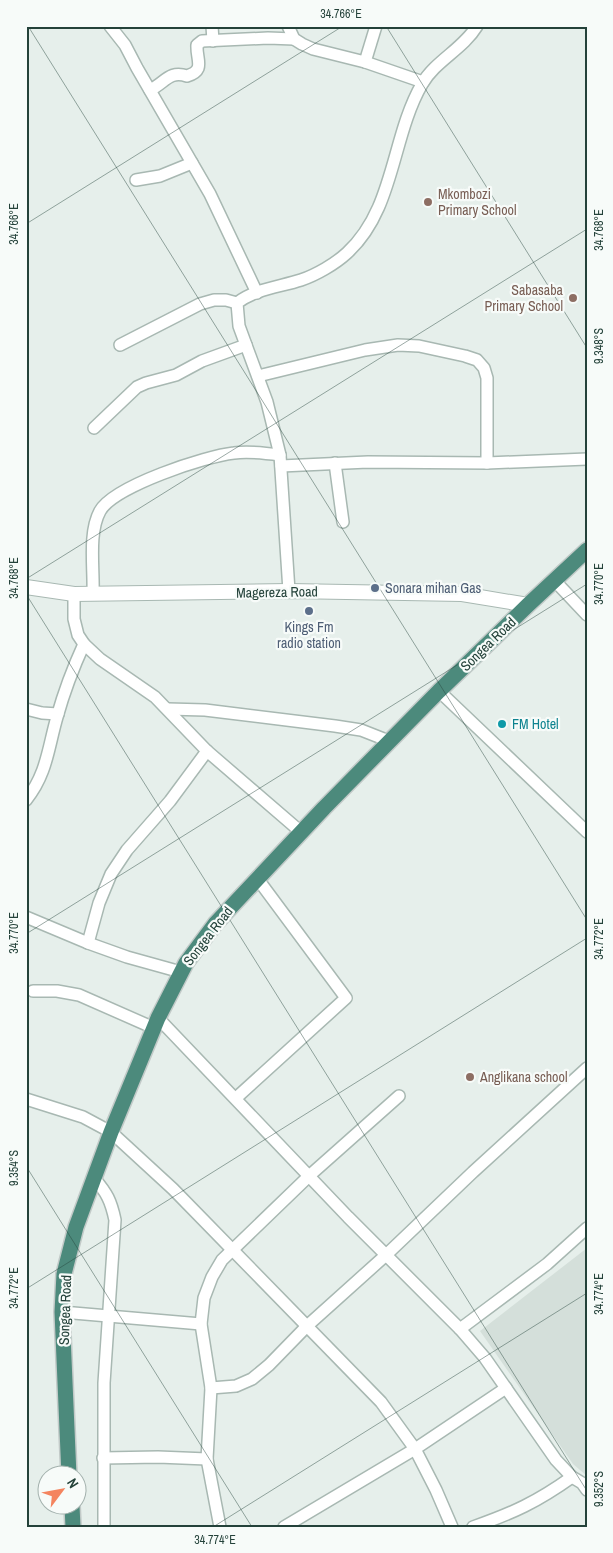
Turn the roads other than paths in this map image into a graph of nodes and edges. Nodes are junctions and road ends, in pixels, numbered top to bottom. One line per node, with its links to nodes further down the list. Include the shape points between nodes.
1 (110, 26): 10 (street, via 125,44)
2 (212, 26): 7 (street)
3 (288, 26): 6 (street)
4 (376, 26): 8 (street)
5 (477, 26): 9 (street)
6 (294, 38): 7 (street); 8 (street, via 313,48)
7 (212, 41): 10 (street, via 202,41 197,45 199,68 195,72 186,76 172,75)
8 (365, 62): 9 (street)
9 (423, 82): 13 (street, via 403,128 387,187 368,228 332,264 303,280)
10 (150, 90): 11 (street)
11 (192, 163): 12 (street, via 160,176); 13 (street)
12 (136, 180)
13 (257, 293): 14 (street)
14 (237, 304): 15 (street, via 226,300 200,304); 16 (street, via 238,326)
15 (120, 345)
16 (246, 346): 17 (street); 18 (street, via 137,387)
17 (258, 376): 20 (street); 22 (street, via 398,345 419,346 477,360 487,378)
18 (94, 428)
19 (587, 459): 22 (street)
20 (280, 461): 21 (street); 27 (street); 29 (street, via 236,452 214,456 116,496 101,509 94,526)
21 (335, 463): 22 (street); 23 (street)
22 (487, 463)
23 (343, 522)
24 (587, 550): 25 (highway, Songea Road)
25 (554, 580): 30 (highway, Songea Road); 31 (street)
26 (26, 587): 28 (street, Magereza Road)
27 (289, 591): 29 (street, Magereza Road); 30 (street, Magereza Road, via 462,594)
28 (74, 594): 29 (street, Magereza Road); 32 (street, via 74,619)
29 (93, 594)
30 (528, 605): 33 (highway, Songea Road)
31 (587, 615)
32 (84, 644): 35 (street); 36 (street)
33 (439, 691): 37 (highway, Songea Road); 41 (street)
34 (26, 709): 36 (street)
35 (168, 709): 37 (street, via 205,710 335,726 361,730); 38 (street)
36 (58, 714): 39 (street, via 45,767)
37 (390, 742): 40 (highway, Songea Road)
38 (207, 751): 40 (street); 44 (street, via 111,874)
39 (26, 800)
40 (301, 832): 42 (highway, Songea Road)
41 (587, 832)
42 (257, 878): 45 (highway, Songea Road, via 205,936); 50 (street, via 346,998)
43 (26, 916): 44 (street)
44 (88, 943): 45 (street)
45 (181, 972): 47 (highway, Songea Road)
46 (33, 991): 47 (street, via 79,995)
47 (156, 1023): 50 (street); 52 (highway, Songea Road)
48 (587, 1068): 57 (street)
49 (399, 1096): 53 (street)
50 (236, 1098): 53 (street)
51 (26, 1099): 52 (street, via 83,1117)
52 (111, 1132): 54 (highway, Songea Road); 56 (street, via 167,1183)
53 (309, 1176): 56 (street); 57 (street)
54 (94, 1178): 58 (highway, Songea Road, via 76,1227 64,1274); 59 (street, via 107,1194 115,1220)
55 (587, 1228): 62 (street, via 547,1264)
56 (232, 1250): 60 (street, via 212,1277 204,1298); 61 (street)
57 (386, 1255): 61 (street); 62 (street)
58 (62, 1312): 59 (street); 68 (highway, Songea Road)
59 (108, 1317): 60 (street); 66 (street)
60 (202, 1324): 63 (street)
61 (307, 1326): 63 (street, via 252,1379 236,1386); 65 (street, via 381,1402)
62 (460, 1329): 64 (street)
63 (211, 1388): 67 (street)
64 (506, 1388): 65 (street); 69 (street, via 556,1460)
65 (415, 1449): 73 (street); 74 (street)
66 (103, 1458): 67 (street); 71 (street)
67 (207, 1459): 72 (street)
68 (70, 1466)
69 (572, 1477): 70 (street); 75 (street, via 537,1501)
70 (587, 1490)
71 (104, 1527)
72 (220, 1527)
73 (284, 1527)
74 (452, 1527)
75 (473, 1527)

